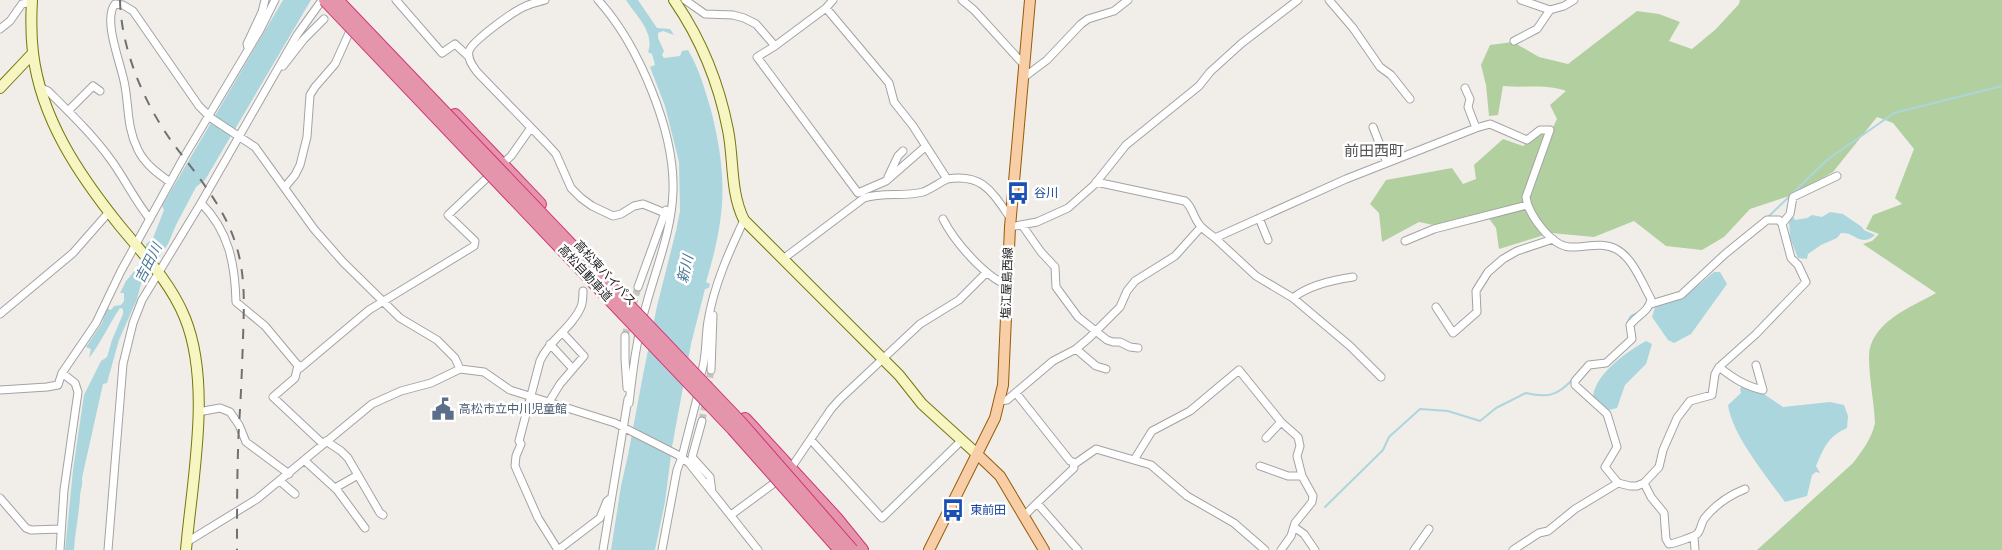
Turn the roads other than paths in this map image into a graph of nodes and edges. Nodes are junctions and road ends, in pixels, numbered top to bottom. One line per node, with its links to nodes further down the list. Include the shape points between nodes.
1 (265, 0): 27 (street, via 247,44)
2 (275, 0): 27 (street)
3 (337, 0): 156 (highway, 高松自動車道, bridge, via 740,422)
4 (344, 0): 46 (highway, 高松東バイパス)
5 (396, 0): 29 (street, via 442,53 455,44)
6 (545, 0): 29 (street, via 514,12 472,46)
7 (598, 0): 55 (street, via 630,43 657,105 671,164)
8 (674, 0): 64 (street, via 700,42 712,73 728,129 736,199)
9 (685, 0): 26 (street, via 705,14 733,15 756,24)
10 (833, 0): 20 (street)
11 (962, 0): 30 (street)
12 (1030, 0): 30 (main road, 塩江屋島西線)
13 (1128, 0): 31 (street, via 1114,11 1080,24 1047,60)
14 (1298, 0): 53 (street, via 1242,43 1199,86 1126,145)
15 (1329, 0): 37 (street, via 1380,67 1391,75)
16 (1520, 0): 21 (street)
17 (1574, 0): 21 (street)
18 (32, 1): 23 (street, via 22,4); 28 (street)
19 (321, 1): 24 (highway, 高松東バイパス); 32 (street); 155 (highway, 高松自動車道, bridge, via 733,430)
20 (826, 8): 26 (street); 44 (street, via 889,83 894,102)
21 (1550, 10): 25 (street, via 1537,29)
22 (324, 19): 32 (street)
23 (0, 29)
24 (349, 33): 49 (highway, 高松東バイパス); 54 (street, via 335,64 310,95 307,137 300,165)
25 (1514, 41)
26 (775, 46): 51 (street, via 757,57 858,193)
27 (248, 50): 39 (street)
28 (33, 53): 33 (street); 34 (street)
29 (469, 57): 42 (street, via 477,72)
30 (1024, 66): 31 (main road, 塩江屋島西線)
31 (1023, 78): 65 (main road, 塩江屋島西線)
32 (267, 86): 43 (street)
33 (0, 88)
34 (41, 88): 38 (street); 59 (street, via 60,139 91,190)
35 (1465, 88): 41 (street)
36 (100, 91): 38 (street, via 93,86)
37 (1410, 99)
38 (68, 111): 62 (street, via 110,158)
39 (210, 117): 43 (street); 52 (street); 52 (street, via 133,11 115,4 110,17 125,86 130,130 148,165)
40 (1373, 127): 47 (street)
41 (1476, 128): 47 (street); 58 (street, via 1490,124 1527,140 1540,130 1550,130 1526,197)
42 (530, 129): 46 (street); 60 (street, via 556,154 571,188 592,206 613,216 643,204)
43 (237, 134): 54 (street, via 255,146); 57 (street)
44 (925, 147): 50 (street); 51 (street)
45 (903, 151): 51 (street)
46 (502, 163): 49 (street); 86 (highway, 高松東バイパス)
47 (1387, 163): 61 (street)
48 (1837, 176): 66 (street, via 1793,197 1790,214)
49 (487, 178): 81 (street, via 448,215 475,241 474,246); 89 (highway, 高松東バイパス)
50 (947, 179): 56 (street, via 923,192); 65 (street, via 969,177 982,184 992,192)
51 (886, 181): 56 (street)
52 (170, 182): 62 (street)
53 (1096, 182): 65 (street, via 1068,208 1049,217); 67 (street, via 1185,200)
54 (285, 188): 81 (street, via 331,249)
55 (673, 191): 60 (street); 86 (street)
56 (864, 198): 73 (street)
57 (201, 203): 74 (street); 95 (street, via 228,244 235,271 236,302 269,331)
58 (1527, 204): 69 (street, via 1539,225); 71 (street, via 1434,229)
59 (109, 212): 72 (street); 85 (street, via 73,253)
60 (664, 213): 78 (street)
61 (1259, 218): 68 (street); 70 (street)
62 (150, 219): 72 (street)
63 (943, 219): 75 (street, via 949,231)
64 (744, 220): 73 (street); 82 (street)
65 (1014, 224): 77 (main road, 塩江屋島西線); 87 (street, via 1055,267 1056,287 1078,318)
66 (1782, 224): 84 (street, via 1778,220 1767,220 1681,295); 96 (street, via 1791,258 1798,264 1806,282)
67 (1201, 227): 68 (street); 87 (street, via 1174,256 1135,281 1120,307)
68 (1215, 238): 80 (street, via 1256,276)
69 (1553, 239): 83 (street, via 1517,251 1488,272 1476,290 1477,312 1453,333); 84 (street, via 1568,247 1606,245 1616,249 1631,264 1652,300)
70 (1268, 240)
71 (1405, 241)
72 (137, 246): 74 (street); 101 (street, via 111,288 93,328)
73 (787, 262): 93 (street)
74 (158, 272): 110 (street, via 185,318 198,381); 149 (street, via 133,323 123,364)
75 (986, 273): 77 (street); 93 (street, via 959,300 920,324)
76 (1353, 277): 80 (street, via 1302,290)
77 (1007, 286): 107 (main road, 塩江屋島西線)
78 (638, 287)
79 (584, 291): 88 (street, via 581,306)
80 (1293, 298): 102 (street)
81 (383, 301): 95 (street, via 300,368); 97 (street, via 400,318 437,340)
82 (713, 301): 100 (street); 100 (street, via 708,320)
83 (1436, 307)
84 (1648, 308): 130 (street, via 1630,325 1632,339 1628,344 1606,363 1589,365 1574,381 1607,414 1618,446 1605,467)
85 (0, 314)
86 (647, 317): 89 (street); 100 (highway, 高松東バイパス)
87 (1096, 330): 91 (street, via 1107,340); 92 (street)
88 (562, 332): 90 (street); 98 (street, via 584,356)
89 (636, 339): 105 (highway, 高松東バイパス); 109 (street); 109 (street, via 625,359)
90 (550, 344): 98 (street); 106 (street, via 540,361)
91 (1138, 348)
92 (1076, 349): 99 (street, via 1096,366); 104 (street, via 1056,359)
93 (883, 359): 115 (street, via 835,404); 116 (street, via 922,404)
94 (1756, 364): 96 (street, via 1763,390 1732,378)
95 (298, 365): 117 (street, via 295,378 273,397)
96 (1720, 367): 131 (street, via 1715,374 1712,395 1690,401 1677,418 1659,467)
97 (460, 369): 106 (street, via 484,372 510,390); 117 (street, via 372,404)
98 (573, 369): 108 (street)
99 (1106, 369)
100 (704, 371): 124 (highway, 高松東バイパス)
101 (62, 374): 103 (street, via 58,385); 144 (street, via 75,383 78,392)
102 (1381, 377)
103 (0, 390)
104 (1016, 393): 107 (street); 122 (street)
105 (694, 395): 119 (street); 129 (highway, 高松東バイパス)
106 (531, 398): 108 (street); 150 (street, via 515,466 538,518)
107 (1000, 401): 118 (main road, 塩江屋島西線)
108 (549, 402): 113 (street)
109 (629, 403): 113 (street)
110 (198, 412): 125 (street, via 220,408 230,412 246,442); 147 (street)
111 (702, 420): 134 (street, via 692,457 710,477)
112 (1281, 422): 114 (street); 120 (street, via 1239,370 1190,411 1152,432); 127 (street, via 1298,437 1297,456)
113 (625, 428): 119 (street); 137 (street)
114 (1266, 438)
115 (811, 440): 116 (street, via 882,518); 124 (street)
116 (962, 440): 118 (street)
117 (325, 443): 121 (street); 126 (street, via 341,451)
118 (977, 454): 141 (main road, via 1000,476); 158 (main road, 塩江屋島西線)
119 (680, 456): 134 (street); 152 (street)
120 (1136, 457): 122 (street, via 1096,449); 161 (street, via 1151,465 1188,496 1234,523)
121 (304, 460): 125 (street); 132 (street)
122 (1073, 463): 138 (street, via 1074,468 1044,499)
123 (1260, 466): 127 (street, via 1288,476)
124 (791, 469): 129 (street); 157 (highway, 高松東バイパス)
125 (289, 474): 128 (street)
126 (358, 475): 132 (street); 139 (street)
127 (1302, 476): 142 (street, via 1312,499)
128 (280, 481): 135 (street); 147 (street)
129 (776, 483): 140 (street); 154 (highway, 高松東バイパス)
130 (1618, 483): 131 (street, via 1637,486); 165 (street, via 1575,509 1548,531 1539,533)
131 (1644, 483): 146 (street, via 1664,513 1669,544)
132 (335, 488): 143 (street)
133 (1745, 489): 146 (street, via 1713,510)
134 (712, 492): 140 (street)
135 (295, 494)
136 (0, 498): 144 (street, via 26,528)
137 (612, 498): 150 (street, via 600,518); 151 (street)
138 (1037, 502): 141 (street); 160 (street)
139 (383, 515)
140 (730, 515): 153 (street)
141 (1024, 516): 159 (main road)
142 (1294, 527): 162 (street); 163 (street, via 1304,534)
143 (365, 528)
144 (61, 529): 148 (street)
145 (1429, 529): 164 (street)
146 (1694, 537): 166 (street)
147 (187, 546)
148 (60, 550)
149 (108, 550)
150 (558, 550)
151 (603, 550)
152 (662, 550)
153 (758, 550)
154 (833, 550)
155 (840, 550)
156 (852, 550)
157 (862, 550)
158 (928, 550)
159 (1044, 550)
160 (1078, 550)
161 (1265, 550)
162 (1281, 550)
163 (1315, 550)
164 (1414, 550)
165 (1513, 550)
166 (1695, 550)

